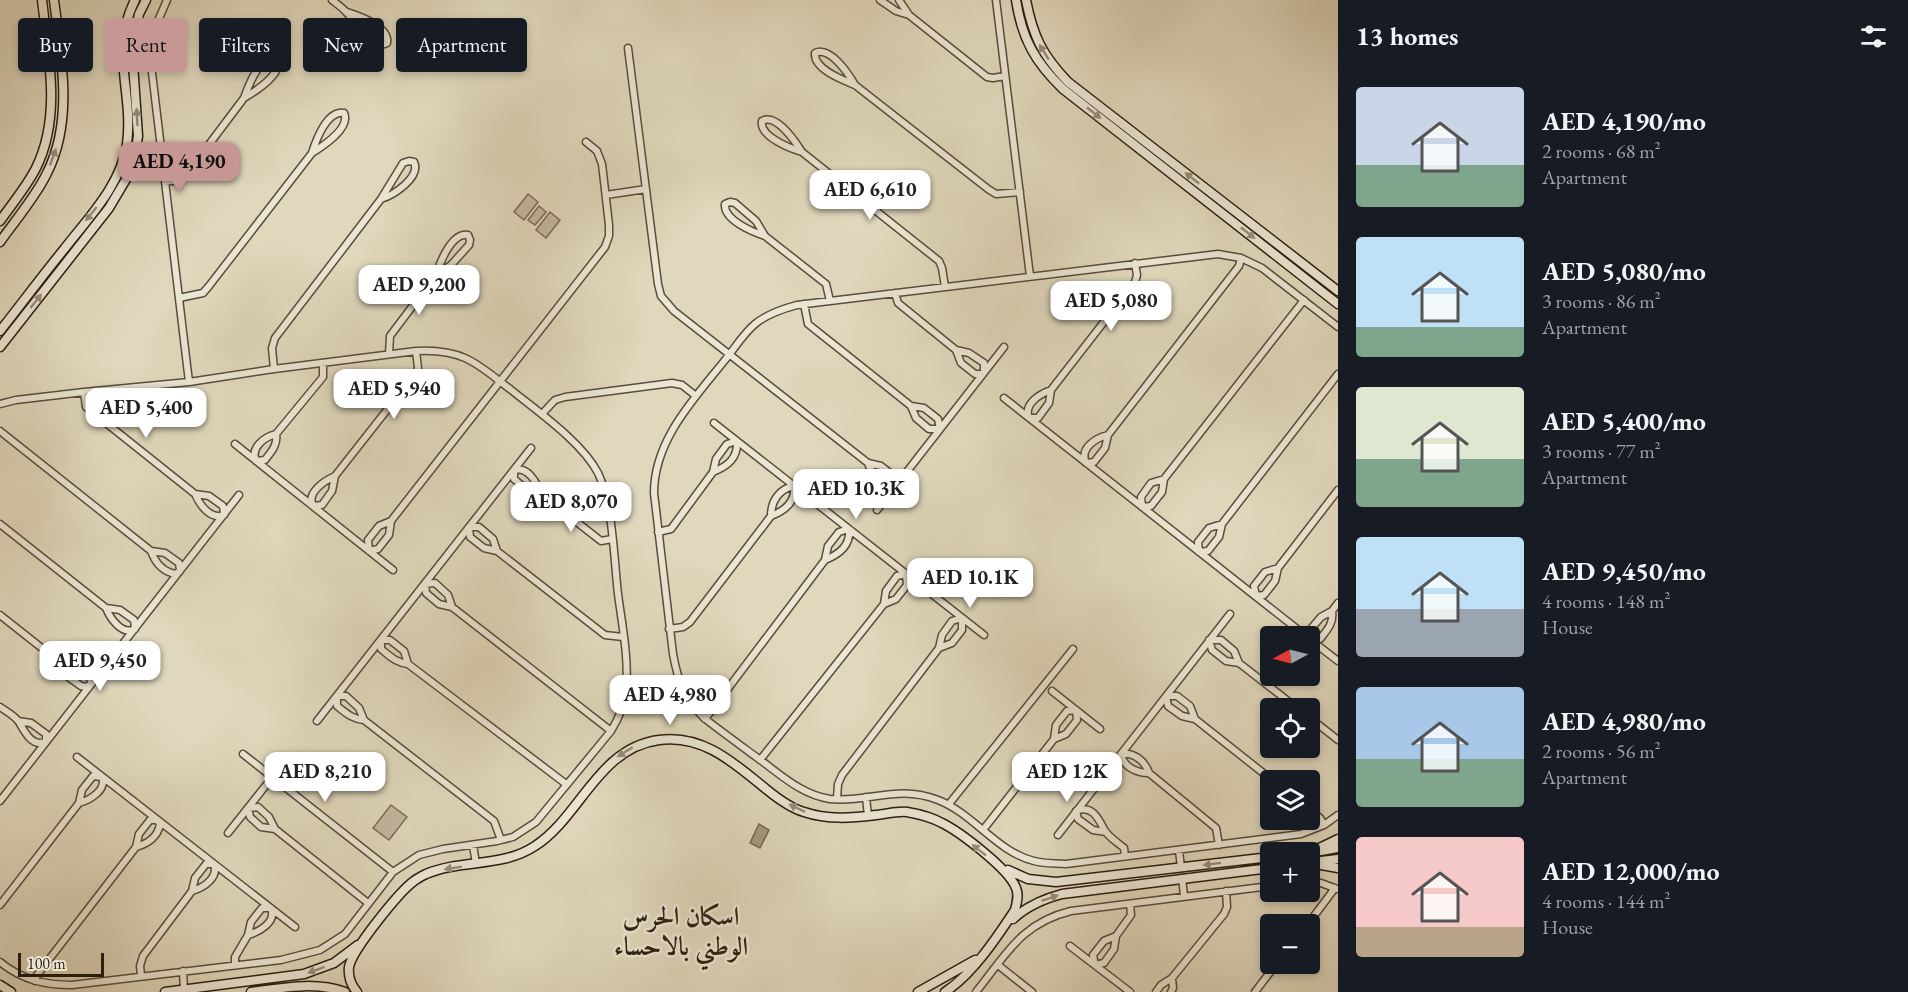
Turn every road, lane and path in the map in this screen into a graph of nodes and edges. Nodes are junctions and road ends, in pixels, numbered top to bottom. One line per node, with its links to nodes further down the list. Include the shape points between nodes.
1 (42, 0): 26 (main road, via 51,89 49,131 36,168)
2 (54, 0): 28 (main road, one-way to 2, via 47,174 61,134 63,88)
3 (135, 0): 42 (main road, one-way to 42, via 124,30 128,134 117,176)
4 (146, 0): 43 (main road, one-way to 4, via 109,208 128,176 138,136 132,49)
5 (167, 0): 21 (street, via 154,30 150,56)
6 (332, 0): 12 (street)
7 (880, 0): 13 (street)
8 (899, 0): 13 (street)
9 (996, 0): 15 (street)
10 (1016, 0): 40 (main road, one-way to 40, via 1028,45 1063,89)
11 (1026, 0): 34 (main road, one-way to 11, via 1068,82 1044,54)
12 (347, 12): 12 (street, via 356,27 378,45 387,43 386,33)
13 (909, 15): 15 (street, via 987,77)
14 (628, 48): 22 (street)
15 (1005, 76): 23 (street)
16 (855, 85): 16 (street, via 846,69 825,51 815,53 817,63); 23 (street, via 988,189 996,194)
17 (244, 98): 17 (street, via 260,88 278,67 277,58 266,59); 21 (street, via 186,175)
18 (586, 142): 24 (street, via 601,158)
19 (802, 152): 19 (street, via 771,119 762,121 764,131 778,142); 33 (street, via 939,261)
20 (312, 153): 20 (street, via 346,123 344,113 334,114); 36 (street, via 203,293)
21 (165, 182): 36 (street)
22 (646, 189): 24 (street); 48 (street, via 661,296)
23 (1020, 192): 32 (street)
24 (606, 195): 54 (street, via 609,236 605,247)
25 (381, 199): 25 (street, via 404,186 415,172 414,162 403,163); 50 (street, via 275,338)
26 (0, 221)
27 (765, 236): 27 (street, via 756,221 735,203 725,204 727,215); 38 (street, via 826,284)
28 (0, 242)
29 (1241, 258): 30 (street, via 1208,255); 37 (street, via 1262,268); 67 (street, via 1239,266)
30 (1135, 263): 32 (street); 55 (street, via 1135,282)
31 (436, 275): 31 (street, via 469,244 468,235 457,236); 47 (street, via 390,336)
32 (1030, 276): 33 (street)
33 (945, 287): 35 (street)
34 (1338, 291)
35 (895, 293): 38 (street); 45 (street, via 898,303)
36 (179, 298): 53 (street)
37 (1304, 300): 41 (street); 77 (street)
38 (830, 301): 39 (street)
39 (804, 304): 48 (street, via 771,314 755,324); 60 (street, via 808,324)
40 (1338, 304)
41 (1338, 327)
42 (0, 331)
43 (0, 347)
44 (1004, 347): 51 (street)
45 (956, 350): 51 (street, via 984,363); 51 (street, via 961,363 975,374)
46 (416, 351): 47 (street); 54 (street, via 465,358); 76 (street, via 416,373)
47 (389, 354): 49 (street)
48 (729, 355): 57 (street); 72 (street)
49 (323, 363): 50 (street); 66 (street, via 323,377)
50 (274, 369): 53 (street)
51 (984, 372): 64 (street)
52 (1338, 374): 91 (street)
53 (189, 382): 56 (street)
54 (500, 382): 61 (street); 89 (street)
55 (1051, 390): 62 (street, via 1038,418); 62 (street, via 1038,395 1028,409)
56 (84, 392): 59 (street); 81 (street, via 86,407)
57 (696, 396): 61 (street, via 682,385 672,383 566,397 555,400); 94 (street, via 670,434 658,462 654,493)
58 (1004, 398): 62 (street)
59 (0, 404)
60 (911, 406): 64 (street, via 916,418 929,429); 64 (street, via 924,408 938,419)
61 (542, 414): 95 (street, via 583,452 598,473)
62 (1029, 418): 73 (street)
63 (714, 423): 68 (street)
64 (940, 429): 78 (street)
65 (0, 431): 96 (street)
66 (276, 434): 71 (street, via 275,446 265,460); 71 (street, via 265,438 254,452)
67 (1108, 435): 73 (street, via 1095,462); 73 (street, via 1095,439 1084,453)
68 (737, 441): 75 (street, via 727,444 716,459); 75 (street, via 737,453 726,467); 79 (street)
69 (235, 444): 71 (street)
70 (531, 448): 74 (street)
71 (256, 461): 84 (street)
72 (868, 463): 78 (street, via 881,466 895,477); 78 (street, via 873,476 886,487)
73 (1086, 463): 85 (street)
74 (514, 470): 82 (street, via 523,470 537,482); 82 (street, via 514,480 528,491); 92 (street)
75 (713, 472): 94 (street, via 671,530)
76 (335, 476): 84 (street, via 332,491 322,505); 84 (street, via 322,483 311,497)
77 (1164, 479): 85 (street, via 1151,506); 85 (street, via 1151,483 1141,497)
78 (896, 485): 86 (street)
79 (794, 486): 88 (street, via 794,497 783,511); 88 (street, via 784,488 773,502); 93 (street)
80 (1338, 490): 101 (street)
81 (195, 494): 87 (street, via 209,496 223,506); 87 (street, via 201,506 215,516)
82 (541, 494): 95 (street, via 601,541)
83 (239, 495): 87 (street)
84 (313, 506): 97 (street)
85 (1142, 507): 99 (street)
86 (877, 510)
87 (224, 514): 103 (street)
88 (771, 516): 118 (street, via 690,622)
89 (391, 521): 97 (street, via 388,535 378,549); 97 (street, via 379,526 368,540)
90 (0, 524): 110 (street)
91 (1222, 524): 99 (street, via 1219,537 1208,551); 99 (street, via 1209,528 1198,542)
92 (469, 527): 98 (street, via 479,527 492,539); 98 (street, via 470,537 484,548); 105 (street)
93 (849, 529): 100 (street, via 839,532 828,546); 100 (street, via 849,541 838,555); 104 (street)
94 (658, 532): 118 (street)
95 (612, 539): 120 (street)
96 (151, 551): 103 (street, via 172,558 179,563); 103 (street, via 156,563 170,573)
97 (369, 551): 102 (street)
98 (497, 551): 120 (street, via 605,635)
99 (1200, 552): 106 (street)
100 (825, 560): 138 (street)
101 (1278, 568): 106 (street, via 1275,581 1264,595); 106 (street, via 1265,572 1254,586)
102 (393, 570)
103 (180, 571): 117 (street)
104 (906, 574): 108 (street, via 897,576 886,591); 108 (street, via 907,585 896,599); 114 (street)
105 (425, 584): 109 (street, via 426,593 439,604); 109 (street, via 435,583 448,595); 122 (street)
106 (1256, 596): 115 (street)
107 (1338, 603): 111 (street)
108 (884, 604): 152 (street)
109 (452, 607): 145 (street)
110 (106, 608): 117 (street, via 120,610 134,620); 117 (street, via 112,620 126,630)
111 (1332, 611): 116 (street); 121 (street, via 1331,625)
112 (1230, 614): 123 (street)
113 (0, 615): 129 (street)
114 (962, 618): 119 (street); 125 (street, via 952,621); 125 (street, via 963,630 952,643)
115 (1294, 626)
116 (1313, 626)
117 (135, 628): 131 (street)
118 (669, 629): 138 (street, via 678,680 690,704)
119 (984, 635)
120 (623, 637): 145 (street, via 626,692 620,716)
121 (1320, 639)
122 (381, 640): 130 (street, via 390,640 404,651); 130 (street, via 381,649 400,663); 133 (street)
123 (1209, 640): 128 (street, via 1212,650 1226,661); 128 (street, via 1221,640 1234,651); 134 (street)
124 (1320, 647): 127 (street)
125 (939, 648): 161 (street, via 842,775)
126 (1073, 649): 163 (street)
127 (1338, 661)
128 (1239, 663): 135 (street)
129 (62, 664): 131 (street, via 76,666 90,676); 131 (street, via 67,676 81,686)
130 (408, 664): 157 (street)
131 (91, 684): 148 (street)
132 (1052, 691): 137 (street)
133 (337, 696): 140 (street, via 346,696 353,702); 140 (street, via 337,706 351,717); 142 (street)
134 (1166, 696): 139 (street, via 1168,706); 139 (street, via 1177,696 1190,706); 149 (street)
135 (1284, 698)
136 (0, 707): 141 (street)
137 (1076, 710): 144 (street); 146 (street, via 1077,720 1066,734); 146 (street, via 1067,711 1056,725)
138 (705, 719): 152 (street)
139 (1195, 719): 153 (street)
140 (364, 720): 177 (street, via 494,820)
141 (18, 721): 148 (street, via 32,723 46,734); 148 (street, via 24,734 38,744)
142 (317, 721)
143 (1320, 726): 147 (street)
144 (1100, 729)
145 (611, 731): 157 (street)
146 (1054, 739): 172 (street)
147 (1338, 740)
148 (46, 741): 160 (street)
149 (1121, 753): 154 (street, via 1132,754 1146,764); 154 (street, via 1125,763 1138,772); 165 (street)
150 (243, 754): 198 (street)
151 (77, 757): 155 (street)
152 (760, 760): 161 (street, via 805,792)
153 (1260, 770)
154 (1149, 773): 179 (street, via 1216,828)
155 (102, 777): 162 (street, via 103,785 91,799); 162 (street, via 93,776 82,790); 169 (street)
156 (267, 784): 164 (street)
157 (566, 784): 177 (street, via 536,822)
158 (0, 788): 160 (street)
159 (866, 797): 161 (street); 163 (street, via 909,794); 167 (street)
160 (1, 799)
161 (837, 799)
162 (79, 803): 210 (street)
163 (949, 804): 172 (street)
164 (248, 808): 171 (street, via 258,807 270,817); 171 (street, via 249,817 261,827); 174 (street)
165 (1076, 811): 173 (street, via 1078,819 1093,830); 173 (street, via 1087,809 1101,820); 175 (street)
166 (1338, 815): 170 (street)
167 (868, 816): 191 (main road, one-way to 191, via 841,819 804,812 778,799 716,751 695,742 660,740 631,748 614,759 554,831 533,847 506,859); 192 (main road, one-way to 167, via 930,817 905,812)
168 (1320, 818): 170 (street)
169 (158, 820): 180 (street, via 150,820); 180 (street, via 159,829 148,843); 190 (street)
170 (1324, 825): 179 (street, via 1301,834)
171 (275, 829): 208 (street)
172 (983, 830): 185 (street, via 1033,861 1066,864)
173 (1106, 832): 185 (street, via 1124,848)
174 (228, 833)
175 (1058, 835)
176 (1338, 839): 181 (main road)
177 (501, 840): 178 (street)
178 (473, 845): 191 (street); 198 (street, via 419,855)
179 (1219, 845): 183 (street)
180 (135, 847): 228 (street)
181 (1320, 847)
182 (1338, 848): 184 (main road)
183 (1179, 849): 185 (street); 194 (street)
184 (1320, 851)
185 (1125, 856)
186 (1260, 858): 187 (main road)
187 (1251, 859): 194 (main road, one-way to 194); 197 (main road)
188 (1338, 859): 189 (main road)
189 (1320, 862)
190 (214, 864): 205 (street, via 206,864 195,878); 205 (street, via 216,873 204,887); 211 (street)
191 (476, 864): 217 (main road, one-way to 217, via 441,869 415,880)
192 (998, 865): 199 (main road, via 1041,881); 214 (main road, via 1011,878 1018,899)
193 (1320, 865): 195 (main road)
194 (1181, 868): 199 (main road)
195 (1338, 868)
196 (1260, 869): 197 (main road)
197 (1252, 870): 200 (main road)
198 (393, 872): 208 (street)
199 (1110, 877): 202 (main road)
200 (1182, 878): 202 (main road); 207 (street)
201 (1320, 883): 204 (street)
202 (1111, 887): 214 (main road, one-way to 202, via 1023,910 1046,898)
203 (1260, 887): 206 (street)
204 (1337, 889): 212 (street)
205 (192, 891): 226 (street, via 142,956)
206 (1226, 891): 207 (street); 227 (street, via 1224,914)
207 (1184, 896): 209 (street)
208 (368, 903): 221 (street, via 345,934 320,950 281,960)
209 (1130, 904): 216 (street, via 1131,915); 222 (street, via 1053,915 1026,932)
210 (0, 905)
211 (270, 908): 213 (street); 215 (street, via 262,908 251,922); 215 (street, via 272,918 260,931)
212 (1316, 914)
213 (295, 927)
214 (1001, 929): 219 (main road)
215 (248, 935): 221 (street, via 235,957)
216 (1116, 936): 223 (street, via 1114,949 1104,963); 223 (street, via 1104,941 1093,955)
217 (365, 938): 230 (main road, one-way to 230, via 333,963 304,974); 235 (main road, via 349,969)
218 (1070, 945): 223 (street)
219 (981, 956): 236 (main road); 237 (main road)
220 (0, 962): 228 (street)
221 (236, 964): 224 (street)
222 (998, 965): 238 (street); 239 (street)
223 (1095, 965): 240 (street)
224 (183, 971): 226 (street); 230 (street)
225 (1269, 974): 243 (street)
226 (141, 975): 228 (street, via 72,985)
227 (1172, 978): 241 (street); 242 (street)
228 (35, 981)
229 (0, 985): 231 (main road)
230 (184, 990): 232 (main road)
231 (11, 992)
232 (165, 992)
233 (251, 992): 234 (main road, via 307,986)
234 (345, 992)
235 (357, 992)
236 (918, 992)
237 (945, 992)
238 (976, 992)
239 (1032, 992)
240 (1130, 992)
241 (1156, 992)
242 (1171, 992)
243 (1255, 992)

